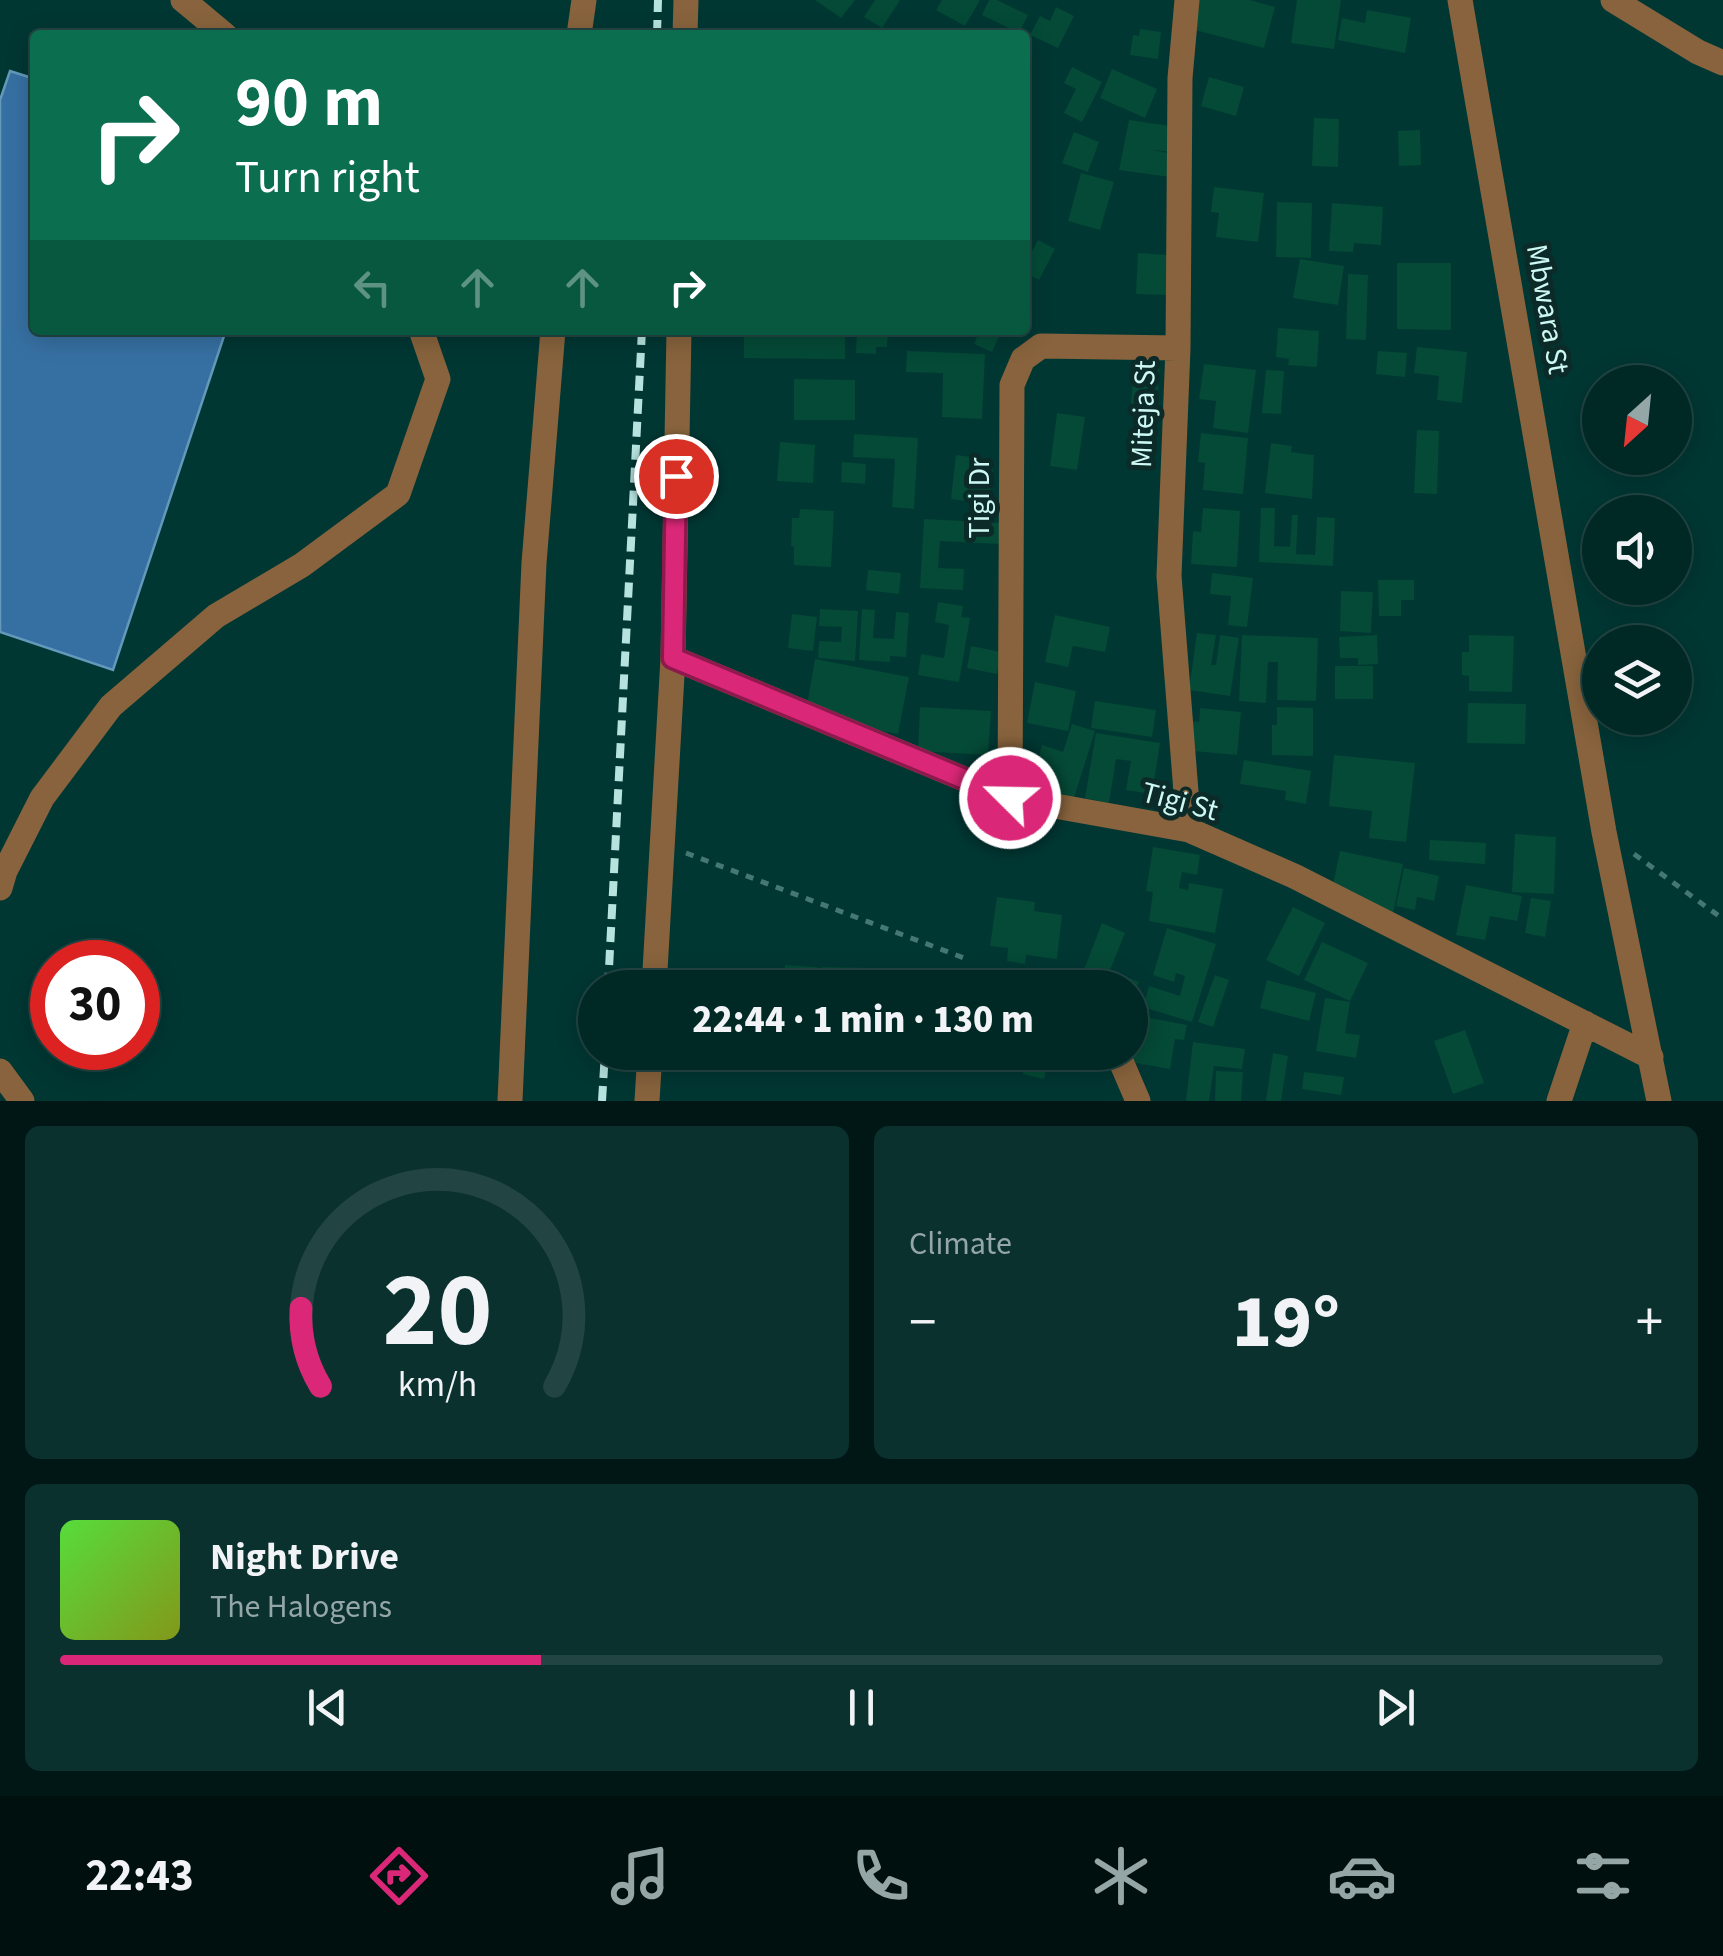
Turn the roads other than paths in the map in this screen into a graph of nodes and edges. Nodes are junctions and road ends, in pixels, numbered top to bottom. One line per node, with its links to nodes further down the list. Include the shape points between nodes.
1 (183, 0): 7 (street)
2 (584, 0): 8 (street)
3 (686, 0): 9 (street)
4 (1187, 0): 14 (street, Miteja St)
5 (1460, 0): 21 (street, Mbwara St, via 1604,832)
6 (1613, 0): 10 (street)
7 (218, 30)
8 (580, 30)
9 (685, 30)
10 (1723, 63)
11 (423, 335): 18 (street, via 438,379 398,494 302,565 216,616 111,706 42,798)
12 (553, 335): 26 (street, via 534,563)
13 (679, 335): 15 (street)
14 (1178, 348): 16 (street, Tigi Dr, via 1041,346 1023,359 1012,385); 17 (street, Miteja St, via 1168,576)
15 (673, 658): 16 (street, Tigi St); 19 (street)
16 (1010, 798): 17 (street, Tigi St)
17 (1189, 830): 20 (street, Tigi St)
18 (0, 888)
19 (655, 970)
20 (1585, 1023): 21 (street, Tigi St); 29 (street)
21 (1651, 1057): 30 (street, Mbwara St)
22 (0, 1070): 25 (street)
23 (649, 1070): 27 (street)
24 (1125, 1070): 28 (street)
25 (22, 1101)
26 (510, 1101)
27 (646, 1101)
28 (1138, 1101)
29 (1559, 1101)
30 (1658, 1101)

